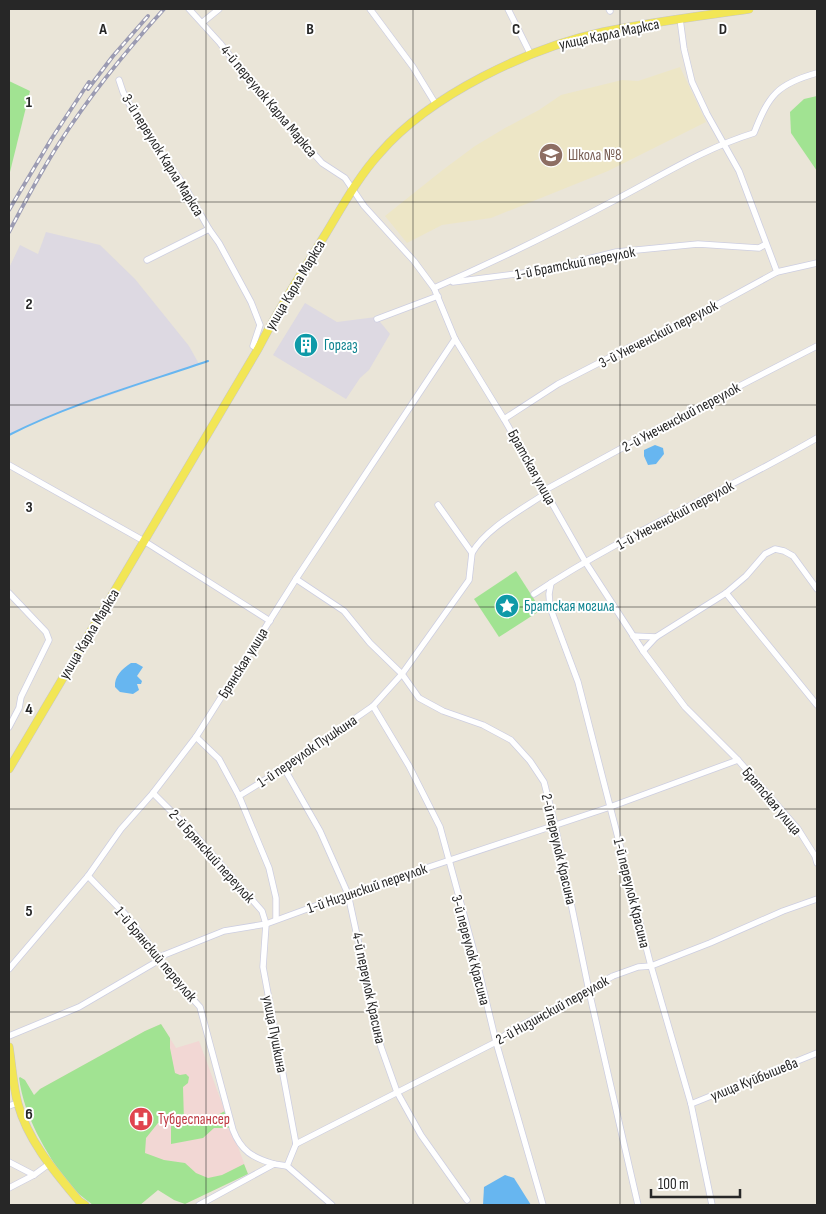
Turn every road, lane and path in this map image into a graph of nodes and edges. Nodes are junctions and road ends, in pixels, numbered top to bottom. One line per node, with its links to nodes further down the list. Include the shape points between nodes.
1 (189, 9): 8 (street, 4-й переулок Карла Маркса)
2 (219, 9): 8 (street)
3 (370, 9): 12 (street)
4 (508, 9): 9 (street)
5 (749, 9): 6 (main road, улица Карла Маркса)
6 (717, 11): 7 (main road, улица Карла Маркса)
7 (680, 20): 9 (main road, улица Карла Маркса, via 603,32 548,47); 13 (street, via 692,82)
8 (203, 22): 14 (street, 4-й переулок Карла Маркса, via 304,143 322,163 345,178)
9 (532, 55): 12 (main road, улица Карла Маркса)
10 (817, 73): 13 (street, 1-й Братский переулок, via 796,79 774,94 764,108 754,133)
11 (119, 80): 15 (street, 3-й переулок Карла Маркса, via 133,112 185,187)
12 (435, 103): 14 (main road, улица Карла Маркса, via 380,152)
13 (722, 143): 16 (street, via 739,172); 20 (street, 1-й Братский переулок, via 590,214)
14 (352, 189): 21 (street, Братская улица); 26 (main road, улица Карла Маркса)
15 (209, 229): 17 (street, 3-й переулок Карла Маркса); 26 (street, 3-й переулок Карла Маркса, via 251,302 260,325 253,346)
16 (766, 244): 19 (street); 20 (street, 1-й Братский переулок, via 759,248 698,244 616,252 539,271)
17 (147, 260)
18 (817, 263): 19 (street, 3-й Унеченский переулок)
19 (777, 272): 27 (street, 3-й Унеченский переулок, via 558,384)
20 (443, 284): 21 (street, 1-й Братский переулок)
21 (434, 288): 22 (street, Братская улица)
22 (438, 296): 23 (street); 24 (street, Братская улица)
23 (377, 320)
24 (455, 339): 27 (street, Братская улица); 35 (street, Брянская улица)
25 (817, 346): 30 (street, 2-й Унеченский переулок)
26 (258, 349): 32 (main road, улица Карла Маркса)
27 (504, 419): 30 (street, Братская улица)
28 (817, 438): 34 (street, 1-й Унеченский переулок)
29 (9, 465): 32 (street)
30 (546, 491): 33 (street, 2-й Унеченский переулок, via 490,532 476,544); 34 (street, Братская улица)
31 (438, 505): 33 (street)
32 (144, 541): 41 (street); 52 (main road, улица Карла Маркса)
33 (472, 553): 45 (street, 1-й переулок Пушкина, via 469,580)
34 (586, 563): 36 (street, 1-й Унеченский переулок); 42 (street, Братская улица)
35 (296, 579): 41 (street, Брянская улица); 45 (street, 2-й переулок Красина, via 344,611 370,643)
36 (551, 583): 40 (street, 1-й Унеченский переулок); 55 (street, 1-й переулок Красина, via 548,594 550,607 578,682)
37 (817, 589): 39 (street, via 793,556 775,550 765,554)
38 (9, 593): 48 (street, via 46,632 49,640)
39 (726, 593): 43 (street); 46 (street)
40 (534, 594)
41 (270, 621): 49 (street, Брянская улица)
42 (633, 636): 43 (street); 44 (street, Братская улица)
43 (656, 637): 44 (street)
44 (643, 652): 50 (street, Братская улица, via 685,707)
45 (402, 674): 47 (street, 1-й переулок Пушкина); 56 (street, 2-й переулок Красина, via 419,698 511,740 530,760 544,782)
46 (817, 705)
47 (374, 706): 51 (street, 1-й переулок Пушкина); 58 (street, 3-й переулок Красина, via 440,827)
48 (9, 727)
49 (196, 737): 53 (street, Брянская улица); 54 (street, via 219,759)
50 (738, 760): 55 (street, 1-й Низинский переулок); 57 (street, Братская улица, via 798,829)
51 (284, 768): 54 (street, 1-й переулок Пушкина); 61 (street, 4-й переулок Красина, via 320,831)
52 (9, 769)
53 (153, 793): 60 (street, Брянская улица, via 121,829); 64 (street, 2-й Брянский переулок, via 234,878 262,911)
54 (239, 796): 63 (street, via 269,868 276,898)
55 (610, 807): 56 (street, 1-й Низинский переулок); 66 (street, 1-й переулок Красина)
56 (556, 825): 58 (street, 1-й Низинский переулок); 68 (street, 2-й переулок Красина)
57 (816, 855): 59 (street, Братская улица)
58 (448, 861): 61 (street, 1-й Низинский переулок); 70 (street, 3-й переулок Красина)
59 (817, 863)
60 (88, 876): 65 (street, 1-й Брянский переулок); 67 (street, Брянская улица)
61 (348, 894): 63 (street, 1-й Низинский переулок); 73 (street, 4-й переулок Красина, via 381,1047)
62 (817, 899): 66 (street, 2-й Низинский переулок, via 783,910)
63 (276, 920): 64 (street, 1-й Низинский переулок)
64 (266, 924): 65 (street, 1-й Низинский переулок, via 224,931); 77 (street, улица Пушкина, via 263,967)
65 (159, 956): 69 (street, 1-й Низинский переулок, via 156,962 79,1006); 80 (street, 1-й Брянский переулок, via 200,1008 238,1144 259,1160)
66 (651, 966): 68 (street, 2-й Низинский переулок, via 613,976); 75 (street, 1-й переулок Красина)
67 (9, 969)
68 (589, 991): 70 (street, 2-й Низинский переулок, via 512,1030); 89 (street, 2-й переулок Красина)
69 (9, 1036)
70 (496, 1042): 73 (street, 2-й Низинский переулок); 88 (street, 3-й переулок Красина)
71 (9, 1047): 74 (main road)
72 (817, 1053): 75 (street, улица Куйбышева)
73 (397, 1092): 77 (street, 2-й Низинский переулок); 84 (street, 4-й переулок Красина, via 421,1135)
74 (17, 1103): 76 (street); 79 (main road, via 26,1127)
75 (691, 1104): 90 (street, 1-й переулок Красина)
76 (9, 1106)
77 (296, 1144): 81 (street)
78 (9, 1162): 82 (street)
79 (49, 1164): 82 (street); 85 (main road)
80 (274, 1164): 81 (street, 1-й Брянский переулок); 86 (street)
81 (286, 1166): 87 (street)
82 (34, 1175): 83 (street)
83 (9, 1188)
84 (466, 1200)
85 (80, 1204)
86 (199, 1205)
87 (332, 1205)
88 (543, 1205)
89 (638, 1205)
90 (712, 1205)

